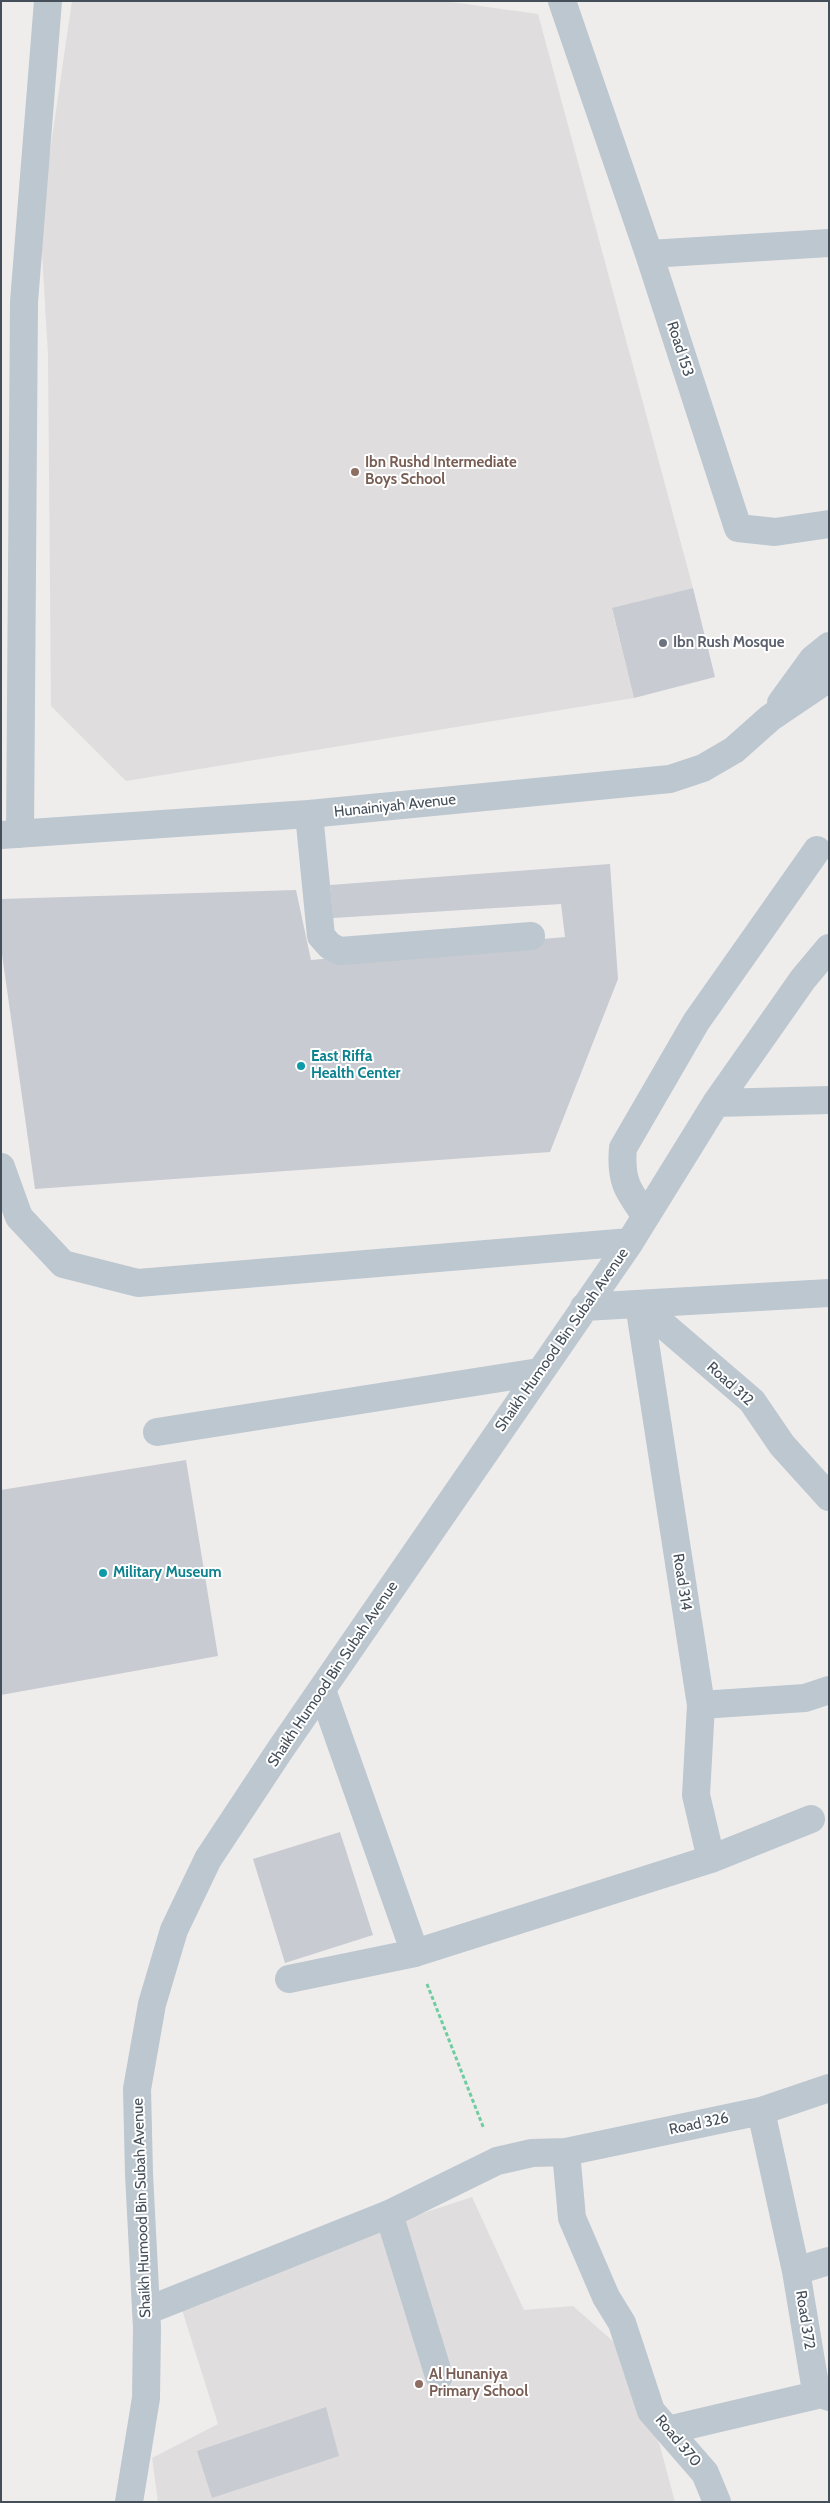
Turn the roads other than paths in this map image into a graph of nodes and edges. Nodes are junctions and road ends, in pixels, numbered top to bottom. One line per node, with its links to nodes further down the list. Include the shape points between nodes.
1 (48, 1): 10 (street, via 24,302)
2 (562, 1): 4 (street)
3 (829, 243): 4 (street)
4 (649, 254): 5 (street, Road 153, via 738,528 775,532)
5 (829, 524)
6 (829, 646): 8 (street, Hunainiyah Avenue, via 813,659)
7 (829, 678): 8 (street, Hunainiyah Avenue)
8 (770, 718): 9 (street, Hunainiyah Avenue, via 734,750 703,768 670,779)
9 (309, 814): 10 (street, Hunainiyah Avenue); 12 (street, via 321,936 330,946 340,950)
10 (11, 834)
11 (817, 850): 17 (street, via 696,1022 623,1148 621,1167 625,1187)
12 (531, 936)
13 (829, 948): 15 (street, Shaikh Humood Bin Subah Avenue, via 803,979)
14 (829, 1100): 15 (street)
15 (716, 1103): 17 (street, Shaikh Humood Bin Subah Avenue)
16 (1, 1167): 18 (street, via 19,1217 63,1264 138,1282)
17 (646, 1216): 18 (street, Shaikh Humood Bin Subah Avenue)
18 (630, 1242): 21 (street, Shaikh Humood Bin Subah Avenue)
19 (829, 1293): 20 (street)
20 (639, 1304): 21 (street); 24 (street, Road 312, via 752,1402 782,1446); 27 (street, Road 314)
21 (584, 1307): 22 (street, Shaikh Humood Bin Subah Avenue)
22 (540, 1372): 23 (street); 25 (street, Shaikh Humood Bin Subah Avenue)
23 (157, 1432)
24 (829, 1498)
25 (322, 1690): 30 (street); 38 (street, Shaikh Humood Bin Subah Avenue, via 208,1859 174,1930 152,2004 137,2089)
26 (829, 1690): 27 (street, via 805,1698)
27 (701, 1705): 29 (street, Road 314, via 696,1795)
28 (810, 1819): 29 (street)
29 (711, 1859): 30 (street)
30 (415, 1953): 31 (street)
31 (288, 1980)
32 (829, 2088): 33 (street, Road 326)
33 (761, 2111): 34 (street, Road 326); 37 (street)
34 (566, 2152): 35 (street, Road 326, via 532,2153 497,2161); 41 (street, Road 370, via 572,2218 606,2297 622,2323 652,2411)
35 (389, 2214): 38 (street, Road 326); 39 (street)
36 (829, 2261): 37 (street, Road 372)
37 (796, 2270): 40 (street, Road 372, via 815,2385)
38 (146, 2311): 42 (street, Shaikh Humood Bin Subah Avenue, via 146,2398)
39 (439, 2376)
40 (825, 2396): 41 (street)
41 (668, 2430): 43 (street, Road 370, via 705,2473)
42 (129, 2502)
43 (717, 2502)

